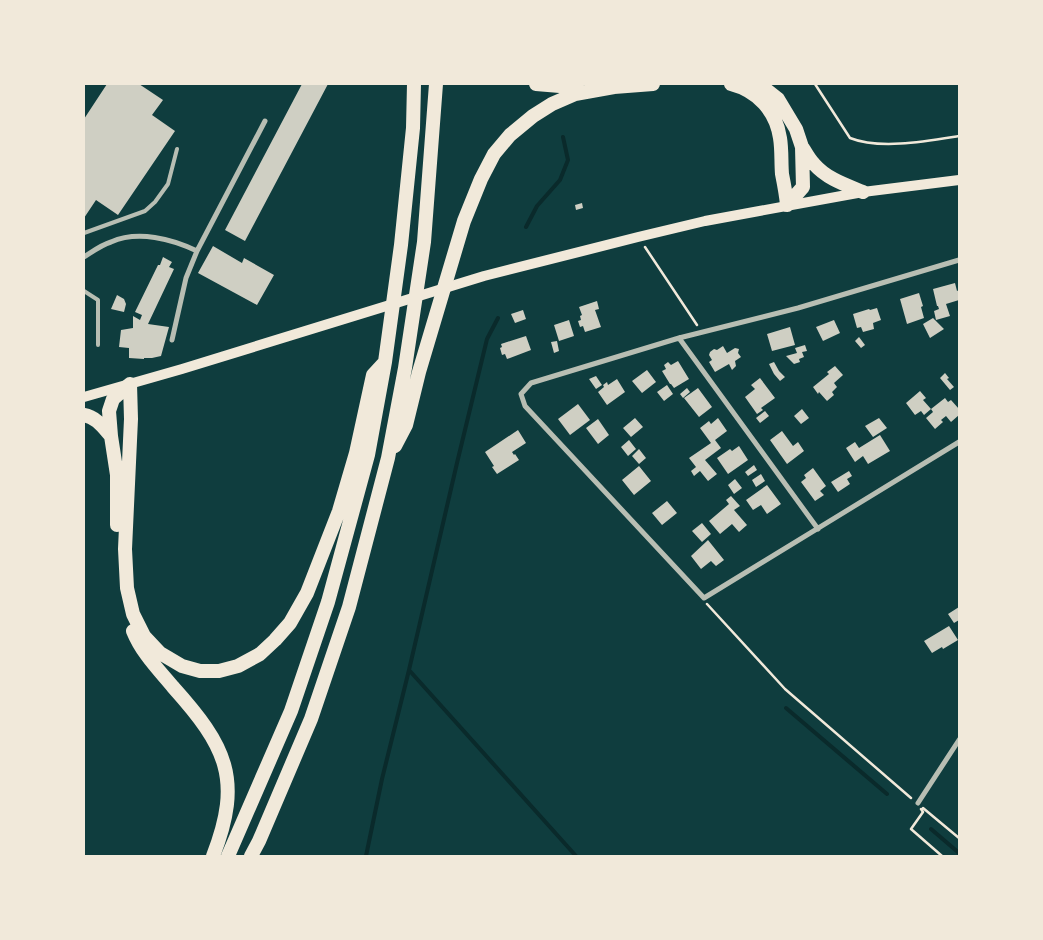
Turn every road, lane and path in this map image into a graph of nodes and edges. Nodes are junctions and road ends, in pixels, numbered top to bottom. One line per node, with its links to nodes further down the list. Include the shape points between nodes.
1 (414, 84): 26 (highway, via 401,245)
2 (436, 84): 32 (highway, via 424,242)
3 (536, 84): 4 (highway)
4 (577, 84)
5 (653, 84): 32 (highway, via 575,94 552,104 510,135 494,154 480,179 464,221 418,372 406,425)
6 (731, 84): 15 (highway, via 741,86 761,99 776,120)
7 (759, 84): 11 (highway, via 778,99 796,129)
8 (815, 84): 10 (path, via 850,138 860,142 921,142)
9 (265, 121): 18 (street)
10 (959, 136)
11 (802, 147): 14 (highway, via 826,174); 15 (highway, via 803,187)
12 (177, 150): 16 (lane, via 168,184 145,211)
13 (959, 180): 14 (main road)
14 (863, 192): 15 (main road)
15 (787, 205): 17 (main road)
16 (84, 232)
17 (638, 237): 22 (path); 27 (main road, via 484,276)
18 (197, 251): 19 (street, via 145,236 111,242); 24 (street, via 186,278)
19 (84, 257)
20 (959, 260): 22 (street)
21 (84, 291): 25 (lane, via 98,300)
22 (702, 333): 23 (street)
23 (679, 338): 33 (street); 34 (street, via 531,384 521,394 525,406)
24 (172, 340)
25 (98, 345)
26 (386, 362): 27 (highway, via 373,375 339,511 307,593 290,622 260,654 238,666 219,671 200,671 182,666 160,653 144,636 133,614 127,588 125,550); 39 (highway, via 368,455 328,602 291,711)
27 (130, 384): 28 (main road); 30 (highway, via 113,399 109,411)
28 (84, 397)
29 (84, 416): 30 (highway, via 101,424)
30 (111, 436): 38 (highway, via 117,475 118,589 124,611 149,660 202,721 215,740 224,763 228,784 226,811)
31 (959, 442): 33 (street)
32 (388, 458): 40 (highway, via 346,616 311,719)
33 (818, 529): 34 (street)
34 (704, 598): 36 (path, via 786,689)
35 (959, 740): 36 (street)
36 (918, 803): 37 (path); 41 (path, via 924,812 911,829)
37 (959, 838)
38 (213, 856)
39 (228, 856)
40 (251, 856)
41 (942, 856)

